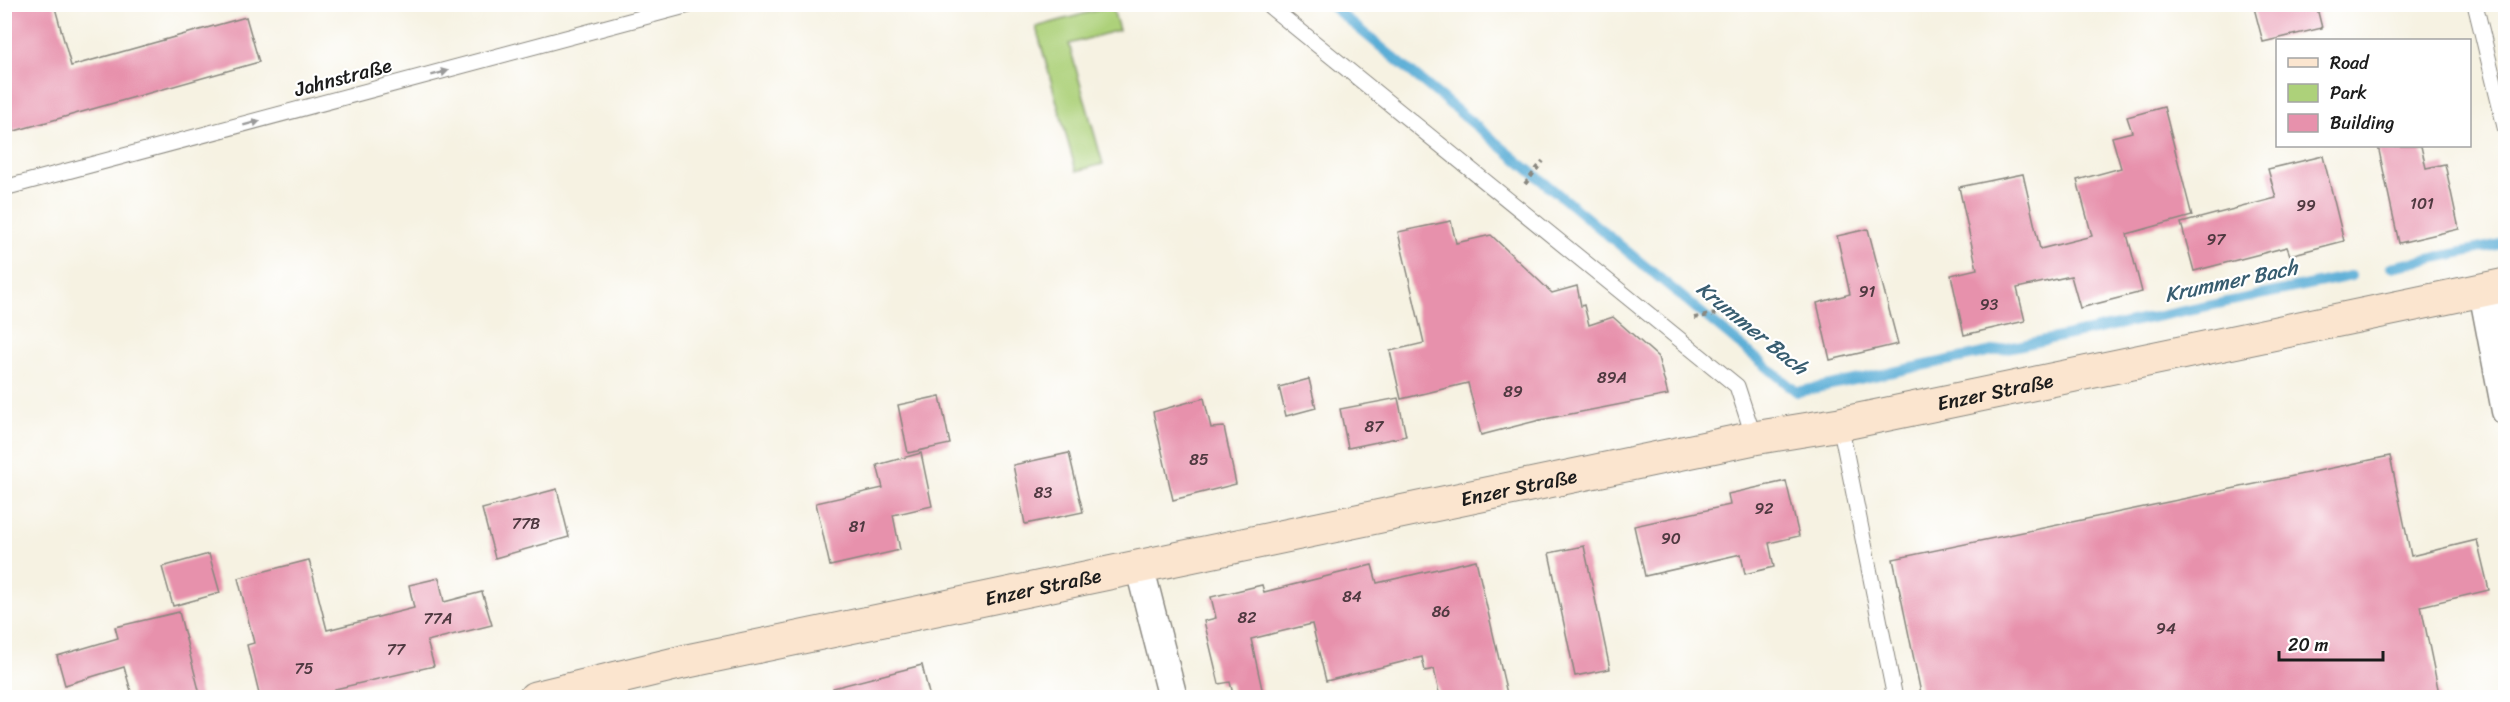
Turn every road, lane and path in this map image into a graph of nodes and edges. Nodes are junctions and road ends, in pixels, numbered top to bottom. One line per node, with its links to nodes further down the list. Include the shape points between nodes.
1 (693, 4): 6 (lane, Jahnstraße, one-way to 1)
2 (1267, 4): 13 (lane, via 1737,386)
3 (2475, 4): 4 (lane)
4 (2505, 131)
5 (1543, 161): 7 (path)
6 (4, 188)
7 (1518, 192)
8 (2494, 288): 11 (street); 12 (main road, Enzer Straße)
9 (1721, 313): 10 (path)
10 (1696, 318)
11 (2504, 394)
12 (1840, 424): 13 (main road, Enzer Straße); 17 (lane)
13 (1754, 438): 14 (main road, Enzer Straße)
14 (1139, 565): 15 (main road, Enzer Straße, via 683,662); 16 (street)
15 (535, 698)
16 (1173, 698)
17 (1895, 698)

